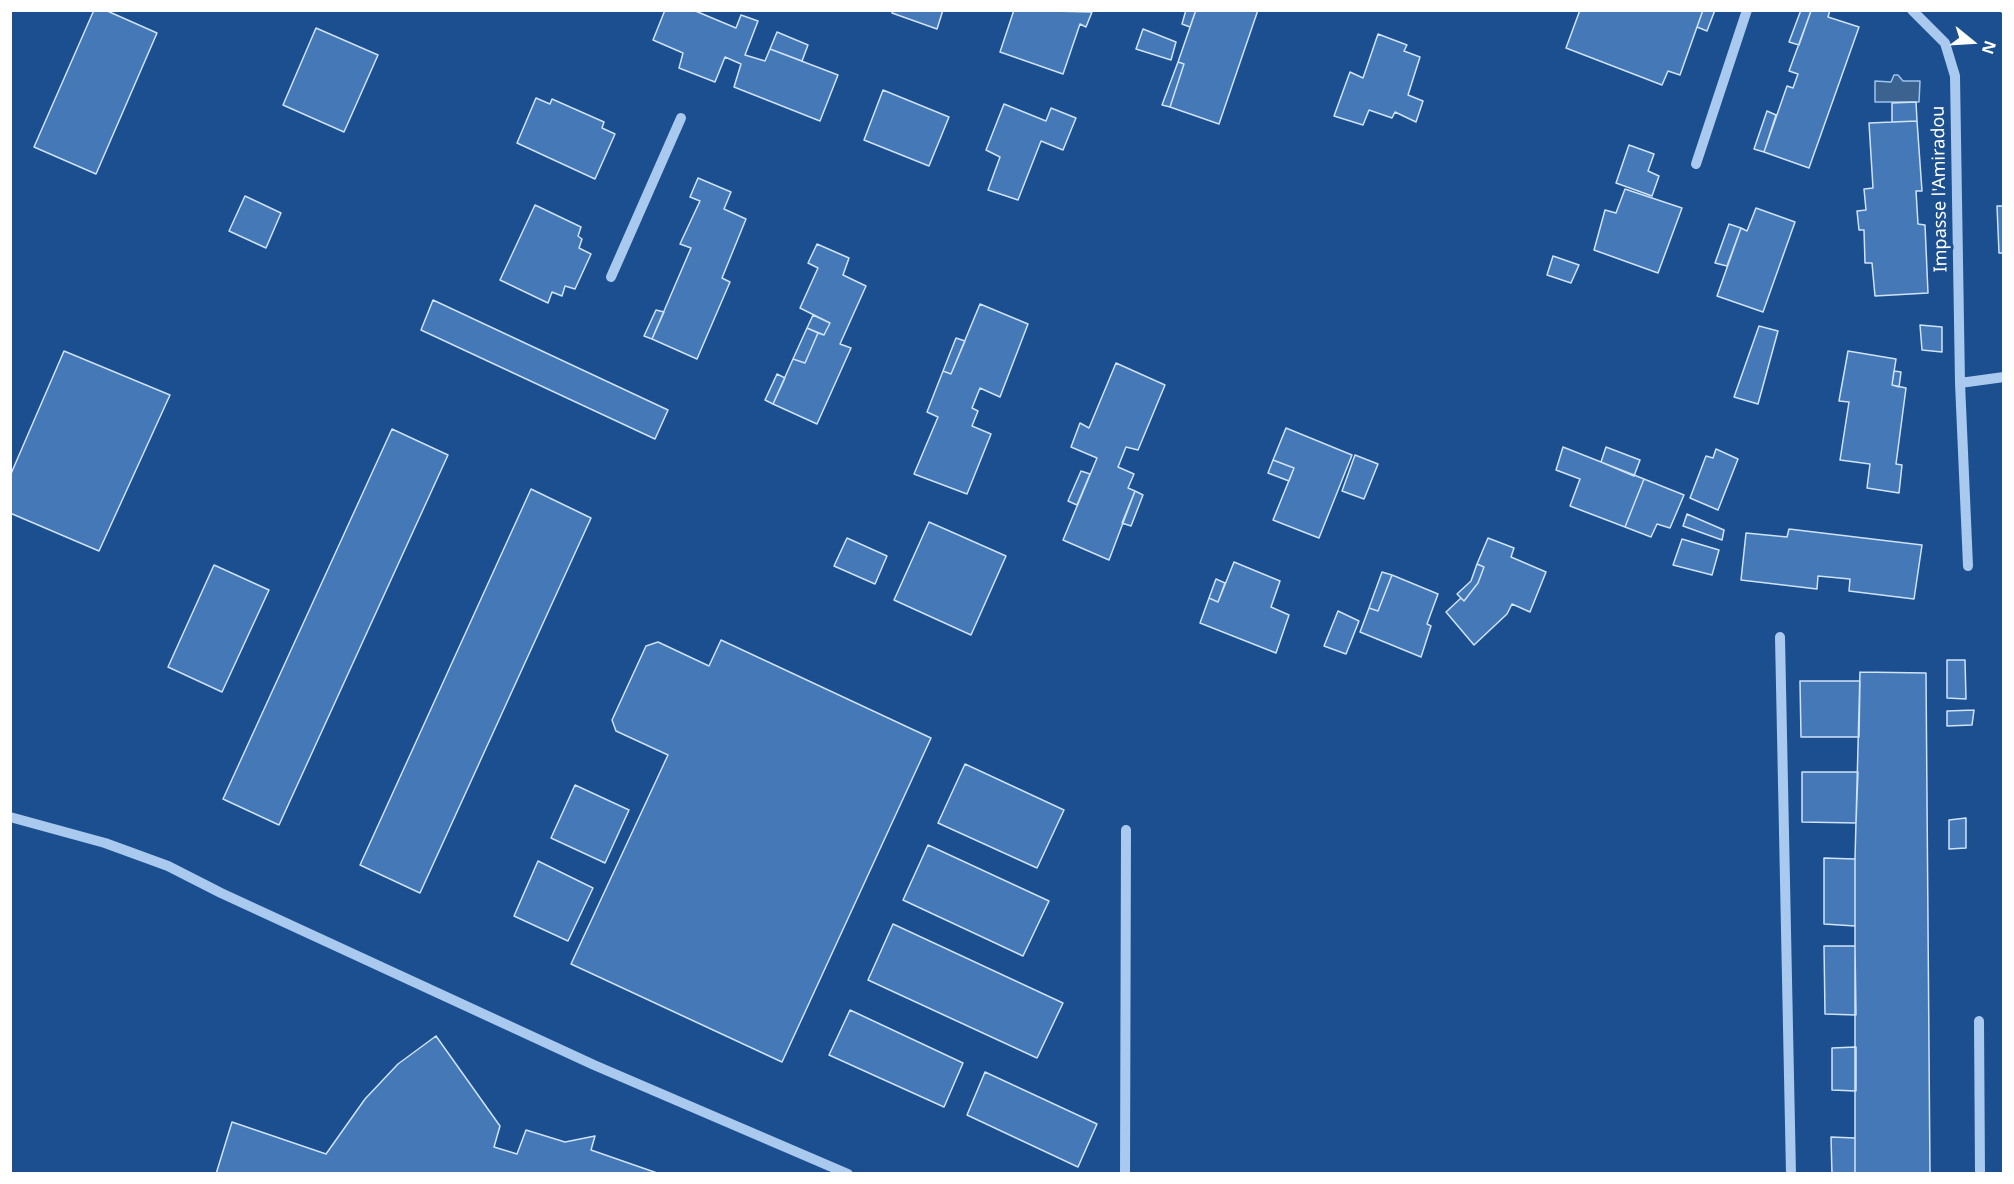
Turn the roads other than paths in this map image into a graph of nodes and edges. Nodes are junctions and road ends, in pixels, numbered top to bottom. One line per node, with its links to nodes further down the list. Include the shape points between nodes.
1 (1747, 10): 4 (street)
2 (1912, 10): 7 (street, Impasse l'Amiradou, via 1945,43 1954,76)
3 (681, 118): 5 (street)
4 (1696, 164)
5 (611, 277)
6 (2004, 377): 7 (street)
7 (1960, 383): 8 (street, Impasse l'Amiradou)
8 (1968, 566)
9 (1780, 637): 15 (street)
10 (10, 817): 13 (street, via 105,843 168,866 594,1065)
11 (1126, 830): 14 (street)
12 (1979, 1021): 16 (street)
13 (848, 1173)
14 (1125, 1173)
15 (1791, 1173)
16 (1980, 1173)

